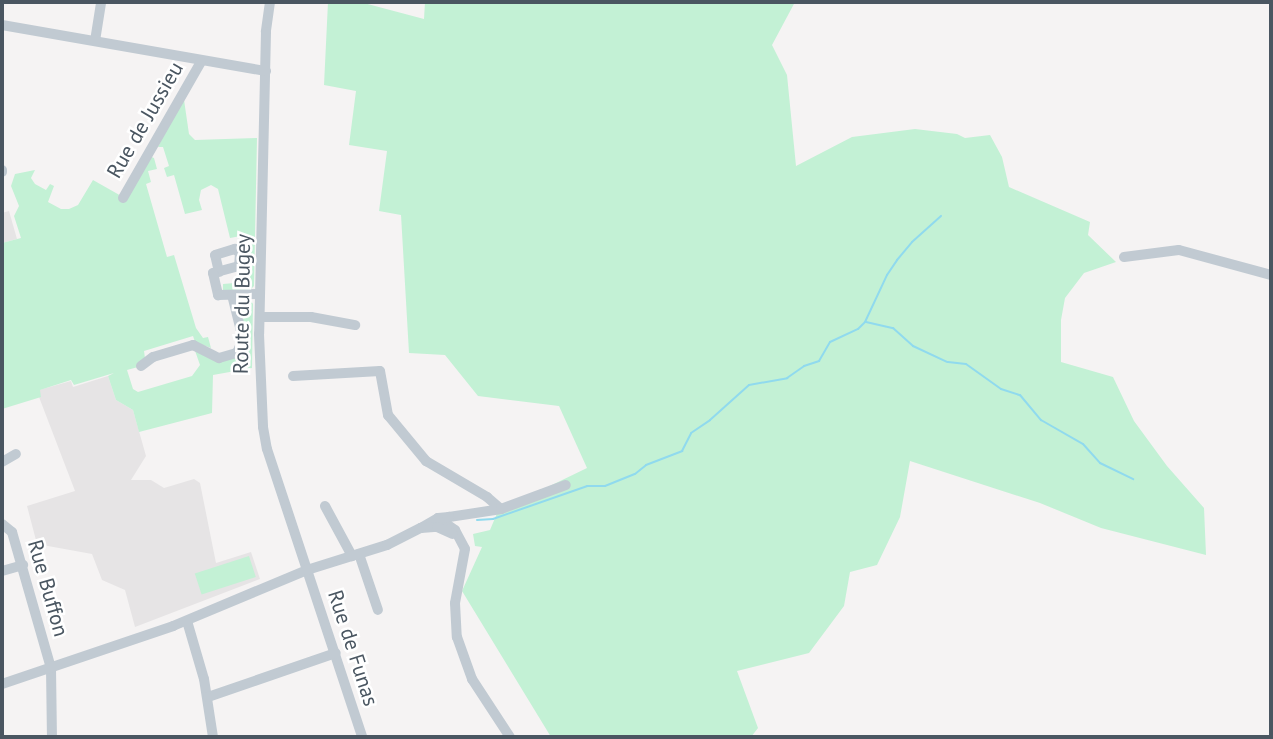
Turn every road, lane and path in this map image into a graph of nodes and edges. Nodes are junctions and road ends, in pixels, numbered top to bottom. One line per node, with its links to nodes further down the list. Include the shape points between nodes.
1 (101, 2): 6 (street)
2 (262, 2): 5 (street, Route du Bugey)
3 (270, 2): 5 (street, Route du Bugey)
4 (2, 25): 6 (street)
5 (266, 32): 8 (street, Route du Bugey)
6 (95, 41): 7 (street)
7 (201, 62): 8 (street); 9 (street, Rue de Jussieu)
8 (266, 71): 13 (street, Route du Bugey)
9 (123, 198)
10 (1124, 257): 12 (street, via 1179,250)
11 (219, 272): 14 (street, via 213,273 218,295)
12 (1271, 275)
13 (260, 294): 14 (street); 15 (street, Route du Bugey)
14 (232, 295): 17 (street, via 243,339 237,353 219,358 193,345 153,357)
15 (260, 317): 16 (street, via 312,317); 28 (street, Route du Bugey, via 267,450)
16 (355, 325)
17 (141, 366)
18 (293, 376): 23 (street, via 380,371 388,415 426,461)
19 (16, 454): 20 (street)
20 (2, 462)
21 (566, 485): 23 (street)
22 (325, 506): 26 (street)
23 (501, 509): 24 (street)
24 (442, 521): 26 (street); 39 (street, via 460,536 465,549 455,603 457,637 472,679)
25 (2, 524): 27 (street, Rue Buffon, via 12,532)
26 (355, 555): 28 (street); 30 (street)
27 (23, 565): 29 (street); 33 (street, Rue Buffon, via 34,619)
28 (307, 570): 31 (street); 32 (street, Rue de Funas)
29 (2, 571)
30 (377, 610)
31 (187, 621): 33 (street); 35 (street)
32 (336, 653): 35 (street); 38 (street, Rue de Funas)
33 (51, 668): 34 (street); 36 (street, Rue Buffon)
34 (2, 684)
35 (208, 697): 37 (street)
36 (52, 737)
37 (213, 737)
38 (362, 737)
39 (510, 737)

